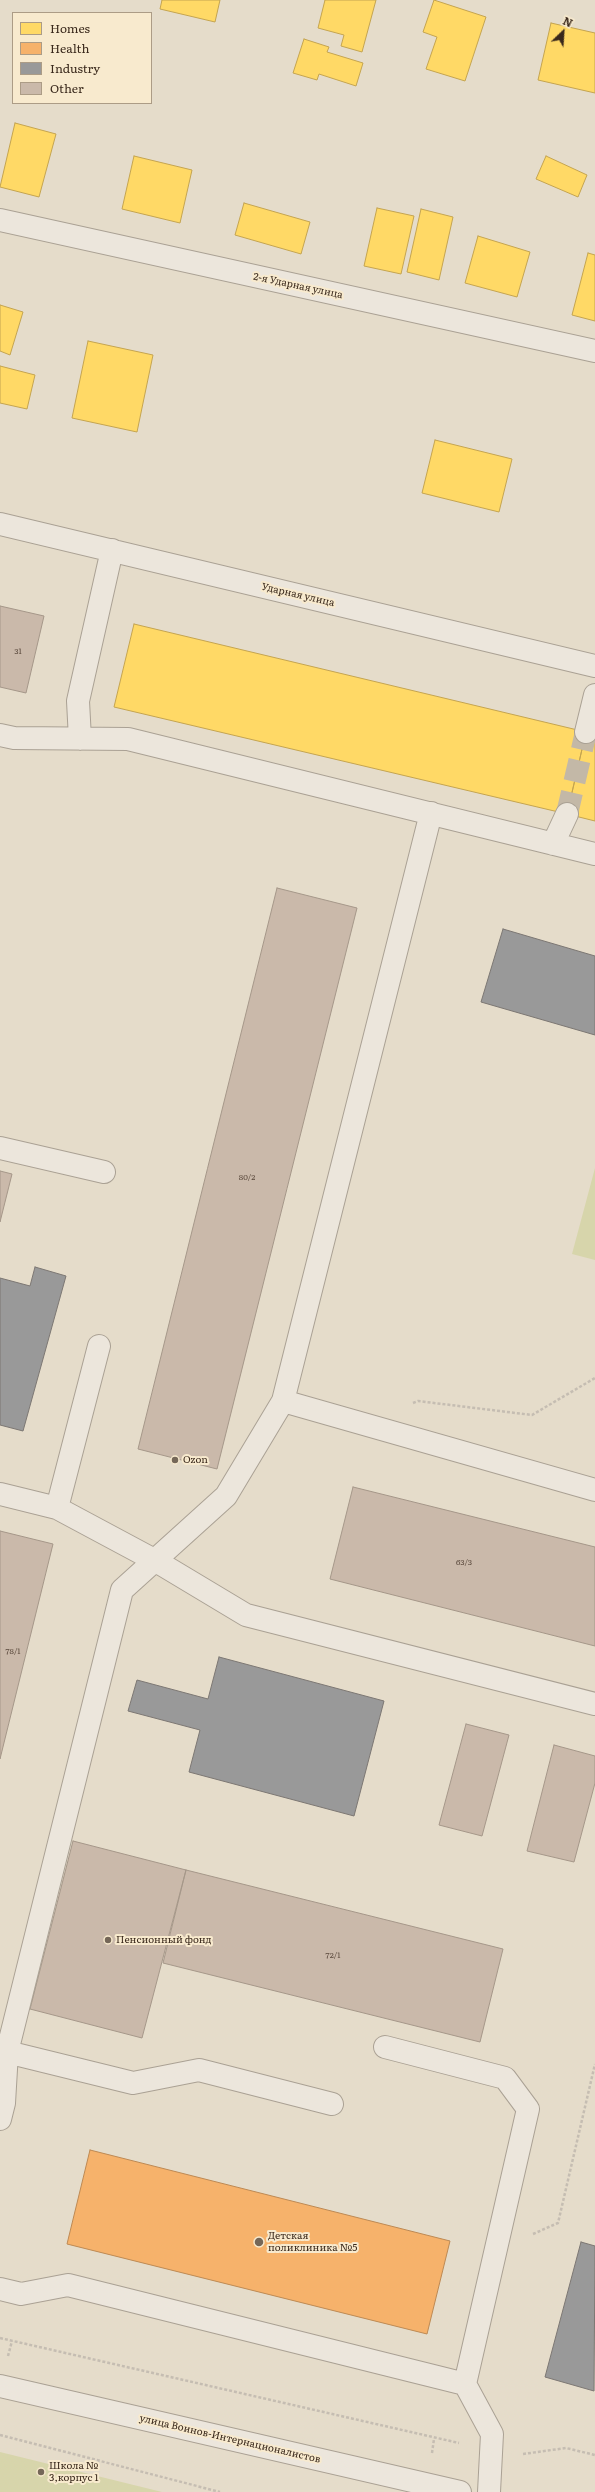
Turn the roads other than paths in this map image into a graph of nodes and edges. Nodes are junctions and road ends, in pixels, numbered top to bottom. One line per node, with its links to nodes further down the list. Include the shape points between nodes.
1 (0, 220): 2 (street, 2-я Ударная улица)
2 (595, 351)
3 (0, 524): 4 (street, Ударная улица)
4 (112, 550): 5 (street, Ударная улица); 9 (street, via 78,701)
5 (595, 666)
6 (595, 695): 7 (street)
7 (586, 732)
8 (0, 734): 9 (street, via 14,738)
9 (80, 739): 10 (street, via 128,739)
10 (431, 814): 12 (street); 17 (street)
11 (567, 814): 12 (street)
12 (552, 844): 13 (street)
13 (595, 854)
14 (0, 1148): 15 (street)
15 (104, 1172)
16 (99, 1346): 20 (street)
17 (283, 1401): 18 (street); 21 (street, via 226,1496)
18 (595, 1490)
19 (0, 1494): 20 (street)
20 (57, 1508): 21 (street)
21 (156, 1562): 22 (street, via 246,1616); 24 (street, via 122,1590)
22 (595, 1704)
23 (385, 2047): 28 (street, via 505,2078 528,2109)
24 (7, 2052): 25 (street, via 133,2083 199,2070); 26 (street, via 4,2103)
25 (332, 2104)
26 (0, 2120)
27 (0, 2289): 28 (street, via 21,2294 68,2285)
28 (465, 2384): 31 (street, via 492,2434)
29 (0, 2386): 30 (street, улица Воинов-Интернационалистов)
30 (460, 2492)
31 (489, 2492)

